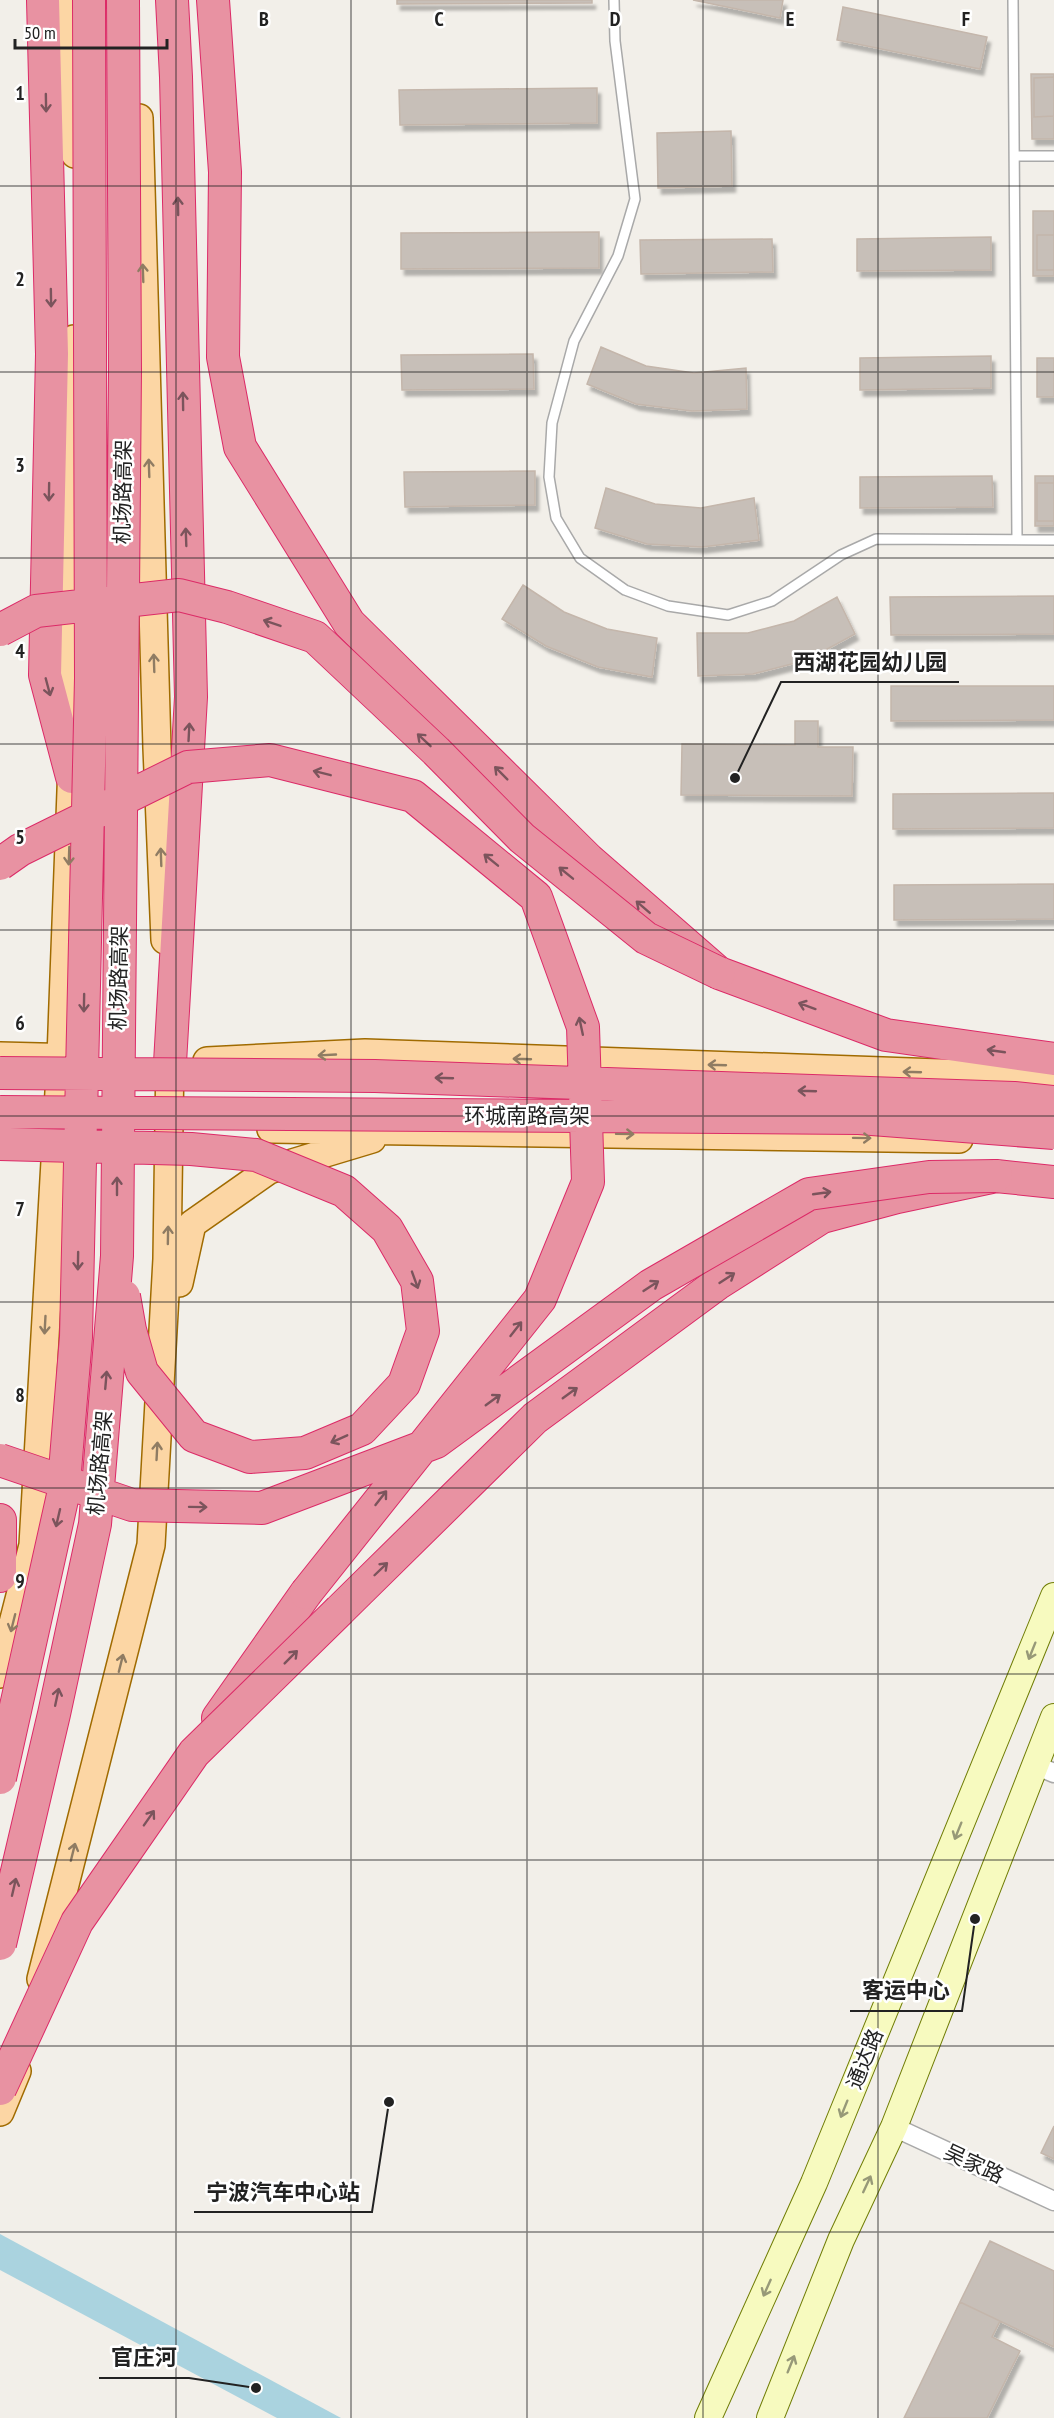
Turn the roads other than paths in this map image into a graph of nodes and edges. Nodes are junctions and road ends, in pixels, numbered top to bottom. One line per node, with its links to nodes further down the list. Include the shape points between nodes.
1 (43, 0): 15 (highway, one-way to 15, via 52,354 45,675)
2 (69, 0): 15 (main road, via 75,153)
3 (89, 0): 45 (highway, 机场路高架, one-way to 45, bridge, via 91,678 76,1337 63,1495)
4 (123, 0): 35 (highway, 机场路高架, one-way to 4, bridge)
5 (135, 0): 21 (main road, one-way to 5)
6 (172, 0): 21 (highway, one-way to 6, via 191,697)
7 (213, 0): 17 (highway, one-way to 7, bridge, via 588,859 349,623 240,447 223,357 225,172)
8 (614, 0): 12 (lane, via 615,41 635,199 618,256 574,341 552,423 549,477 556,518 580,558 625,590 668,606 728,615 772,601 841,555 876,539)
9 (1013, 0): 10 (lane)
10 (1015, 156): 11 (lane); 12 (lane)
11 (1054, 156)
12 (1017, 539): 13 (lane)
13 (1054, 540)
14 (0, 630): 17 (highway, one-way to 14, bridge, via 646,938 522,838 315,637 179,595 36,611)
15 (72, 777): 19 (main road, one-way to 19)
16 (0, 864): 43 (highway, one-way to 16, bridge, via 306,1593 540,1299 588,1182 583,1027 536,897 413,796 270,760 188,767 20,850)
17 (719, 973): 20 (highway, one-way to 17, via 886,1035)
18 (0, 1056): 19 (main road)
19 (61, 1057): 21 (main road); 27 (main road)
20 (1054, 1059)
21 (170, 1063): 23 (main road, one-way to 21, via 365,1053); 28 (main road)
22 (0, 1073): 24 (highway, 环城南路高架, one-way to 22, bridge, via 375,1076)
23 (1054, 1077)
24 (1054, 1102)
25 (0, 1112): 30 (highway, 环城南路高架, bridge, via 859,1118)
26 (0, 1123): 27 (main road)
27 (57, 1123): 28 (main road); 41 (main road, one-way to 41, via 33,1545)
28 (169, 1128): 29 (main road); 36 (main road, one-way to 28)
29 (398, 1131): 32 (main road, one-way to 32, via 1019,1140); 36 (main road, via 269,1170 192,1224)
30 (1054, 1133)
31 (0, 1144): 35 (highway, one-way to 35, bridge, via 191,1149 256,1155 344,1191 387,1229 417,1281 423,1331 404,1384 362,1428 305,1454 250,1456 194,1436 142,1372)
32 (1054, 1146)
33 (996, 1176): 34 (highway); 37 (highway, one-way to 33, bridge, via 132,1505 262,1508 436,1442 651,1285 809,1194 929,1177); 43 (highway, one-way to 33, bridge, via 535,1418 717,1284 822,1217)
34 (1054, 1182)
35 (117, 1256): 46 (highway, 机场路高架, one-way to 35, bridge, via 94,1524)
36 (162, 1360): 47 (main road, one-way to 36, via 151,1545)
37 (0, 1460)
38 (0, 1520): 39 (highway)
39 (0, 1576)
40 (1054, 1596): 51 (street, 通达路, one-way to 51, via 814,2183)
41 (0, 1674)
42 (1054, 1717): 44 (street)
43 (194, 1753): 47 (highway, one-way to 43, bridge, via 77,1922)
44 (1045, 1769): 49 (street)
45 (0, 1778)
46 (0, 1944)
47 (8, 2081): 48 (main road)
48 (0, 2112)
49 (894, 2127): 50 (street, 吴家路); 52 (street, one-way to 49, via 841,2240)
50 (1054, 2201)
51 (708, 2418)
52 (770, 2418)

